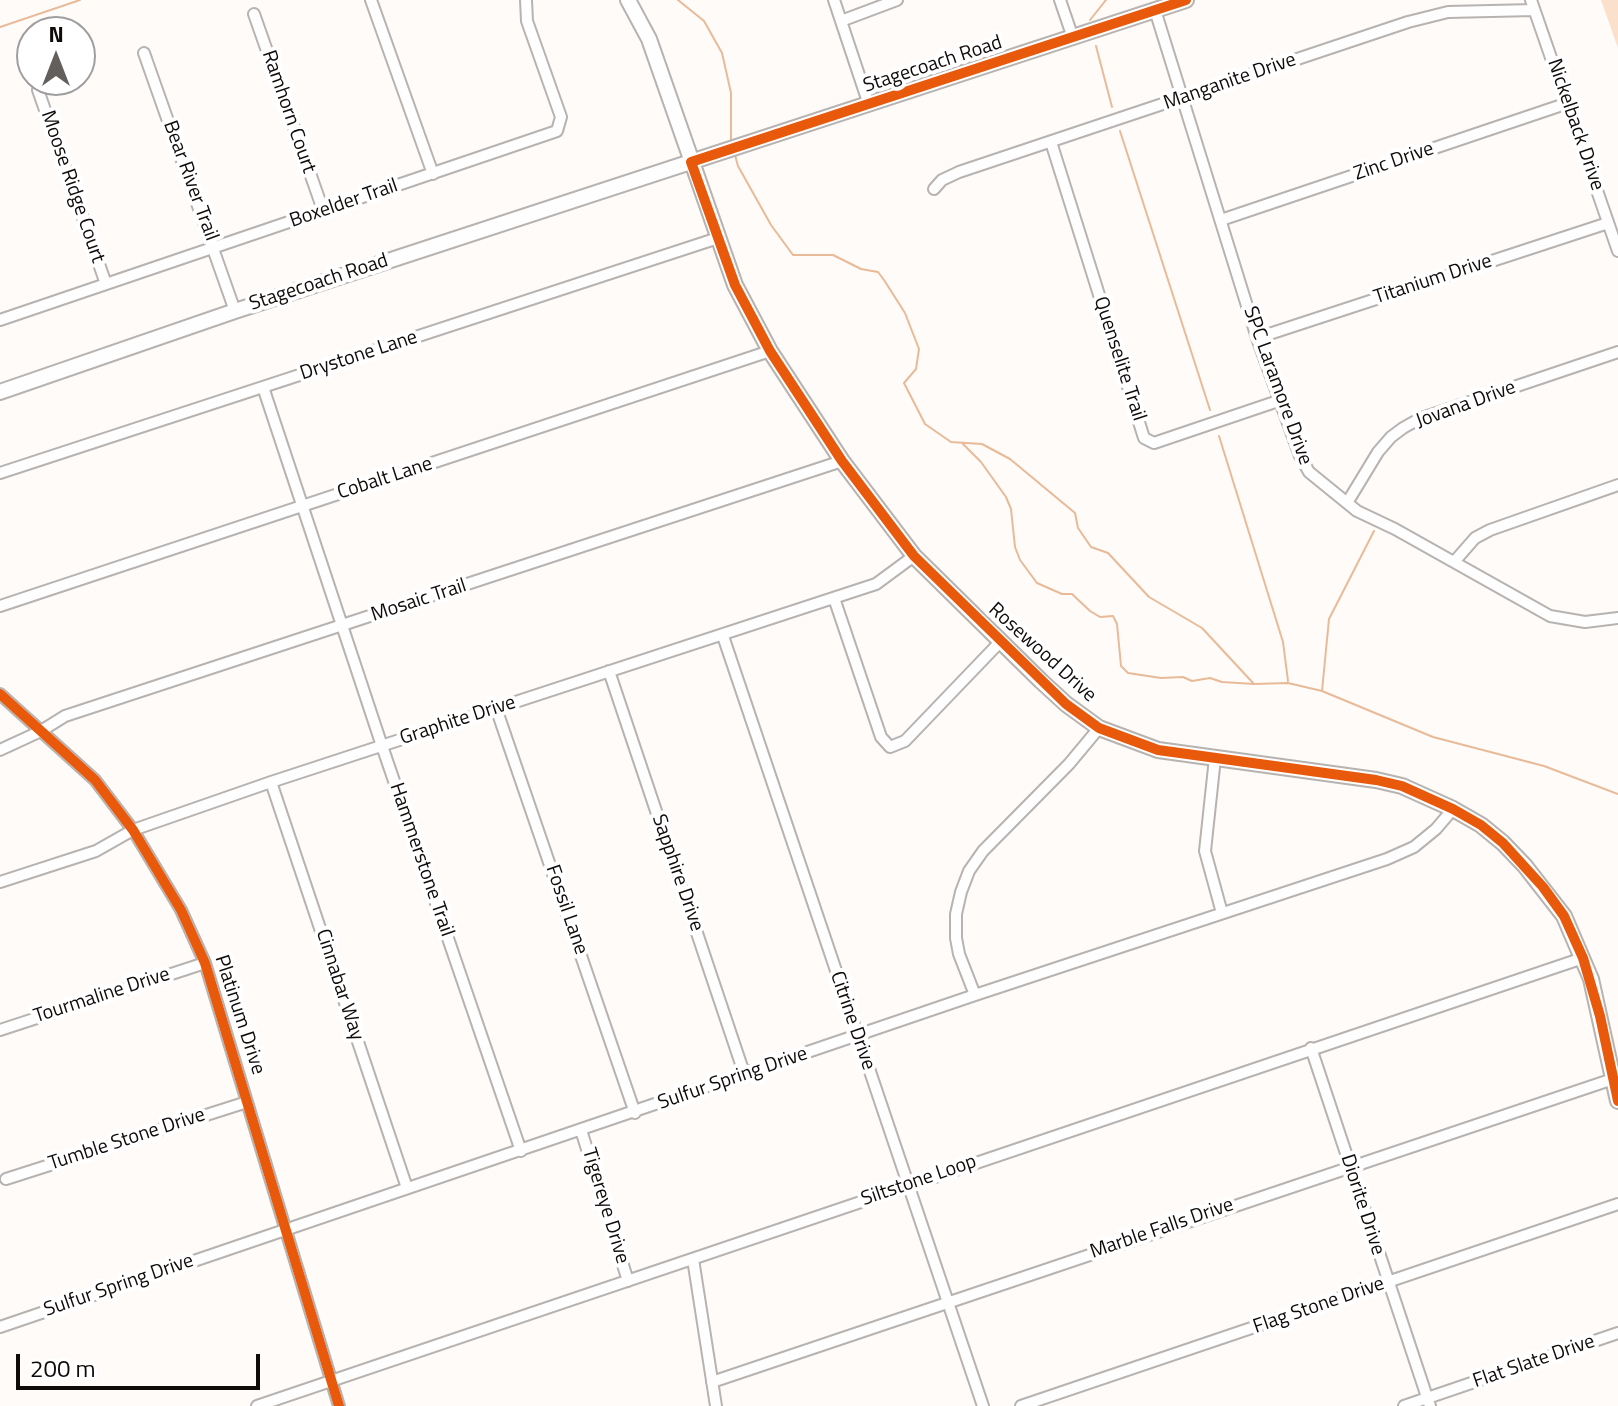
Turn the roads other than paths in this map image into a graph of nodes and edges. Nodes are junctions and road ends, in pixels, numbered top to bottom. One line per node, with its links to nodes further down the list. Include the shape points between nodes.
1 (371, 0): 20 (street)
2 (526, 0): 20 (street, Boxelder Trail, via 527,21 561,124 550,136)
3 (628, 0): 19 (street, Rosewood Drive, via 649,39)
4 (834, 0): 11 (street)
5 (897, 0): 11 (street)
6 (1060, 0): 12 (street)
7 (1186, 0): 9 (street, Stagecoach Road)
8 (1533, 5): 15 (street, Manganite Drive, via 1432,15); 16 (street, Nickelback Drive)
9 (1155, 10): 12 (street, Stagecoach Road); 15 (street, SPC Laramore Drive)
10 (254, 14): 22 (street, Ramhorn Court)
11 (841, 21): 17 (street)
12 (1073, 38): 17 (street, Stagecoach Road)
13 (144, 53): 26 (street, Bear River Trail)
14 (40, 96): 28 (street, Moose Ridge Court)
15 (1182, 98): 18 (street, Manganite Drive); 23 (street, SPC Laramore Drive)
16 (1568, 103): 23 (street, Zinc Drive); 24 (street, Nickelback Drive)
17 (869, 105): 19 (street, Stagecoach Road)
18 (1051, 142): 21 (street, Manganite Drive, via 959,172); 36 (street, Quenselite Trail, via 1144,438 1154,443)
19 (691, 162): 25 (street, Rosewood Drive); 29 (street, Stagecoach Road)
20 (433, 174): 22 (street, Boxelder Trail)
21 (934, 189)
22 (323, 210): 26 (street, Boxelder Trail)
23 (1221, 220): 31 (street, SPC Laramore Drive)
24 (1608, 223): 27 (street, Nickelback Drive); 31 (street, Titanium Drive)
25 (718, 238): 32 (street, Rosewood Drive, via 735,285); 34 (street, Drystone Lane)
26 (214, 248): 28 (street, Boxelder Trail); 29 (street, Bear River Trail)
27 (1618, 251)
28 (106, 284): 30 (street, Boxelder Trail)
29 (235, 311): 35 (street, Stagecoach Road)
30 (0, 320)
31 (1257, 338): 36 (street, SPC Laramore Drive)
32 (770, 351): 37 (street, Rosewood Drive); 41 (street, Cobalt Lane)
33 (1618, 352): 40 (street, Jovana Drive, via 1419,419 1378,452)
34 (263, 387): 38 (street, Drystone Lane); 41 (street, Hammerstone Trail)
35 (0, 392)
36 (1281, 400): 40 (street, SPC Laramore Drive, via 1309,472)
37 (842, 461): 42 (street, Rosewood Drive); 47 (street, Mosaic Trail)
38 (0, 473)
39 (1618, 485): 43 (street, via 1490,530)
40 (1347, 503): 43 (street, SPC Laramore Drive)
41 (303, 506): 45 (street, Cobalt Lane); 47 (street, Hammerstone Trail)
42 (914, 556): 44 (street, Graphite Drive, via 876,584); 49 (street, Rosewood Drive)
43 (1454, 562): 46 (street, SPC Laramore Drive, via 1550,616 1585,622)
44 (834, 598): 48 (street, Graphite Drive); 49 (street, via 881,737 890,747 905,741)
45 (0, 606)
46 (1618, 618)
47 (343, 626): 54 (street, Mosaic Trail, via 65,716); 55 (street, Hammerstone Trail)
48 (723, 636): 50 (street, Graphite Drive); 67 (street, Citrine Drive)
49 (1000, 642): 53 (street, Rosewood Drive)
50 (609, 671): 52 (street, Graphite Drive); 69 (street, Sapphire Drive)
51 (0, 694): 54 (street, Platinum Drive)
52 (496, 708): 55 (street, Graphite Drive); 73 (street, Fossil Lane)
53 (1099, 728): 57 (street, Rosewood Drive, via 1158,750); 65 (street, via 969,871 956,914 956,938)
54 (41, 731): 56 (street, Mosaic Trail); 60 (street, Platinum Drive, via 95,780)
55 (382, 746): 58 (street, Graphite Drive); 75 (street, Hammerstone Trail)
56 (0, 750)
57 (1215, 758): 59 (street, Rosewood Drive, via 1376,780); 62 (street, via 1205,851)
58 (271, 782): 60 (street, Graphite Drive); 79 (street, Cinnabar Way)
59 (1453, 809): 62 (street, Sulfur Spring Drive, via 1414,847); 63 (street, Rosewood Drive, via 1492,834 1525,866 1564,916)
60 (133, 830): 61 (street, Graphite Drive, via 96,851); 64 (street, Platinum Drive, via 181,910)
61 (0, 882)
62 (1222, 913): 65 (street, Sulfur Spring Drive)
63 (1583, 958): 68 (street, Siltstone Loop); 70 (street, Rosewood Drive)
64 (205, 963): 66 (street, Tourmaline Drive); 72 (street, Platinum Drive)
65 (975, 995): 67 (street, Sulfur Spring Drive)
66 (0, 1030)
67 (857, 1037): 69 (street, Sulfur Spring Drive); 78 (street, Citrine Drive)
68 (1311, 1048): 76 (street, Diorite Drive); 78 (street, Siltstone Loop)
69 (745, 1076): 73 (street, Sulfur Spring Drive)
70 (1613, 1079): 71 (street, Rosewood Drive); 76 (street, Marble Falls Drive)
71 (1618, 1101)
72 (247, 1102): 77 (street, Tumble Stone Drive); 81 (street, Platinum Drive)
73 (635, 1113): 74 (street, Sulfur Spring Drive)
74 (581, 1130): 75 (street, Sulfur Spring Drive); 83 (street, Tigereye Drive)
75 (521, 1151): 79 (street, Sulfur Spring Drive)
76 (1350, 1165): 84 (street, Diorite Drive); 85 (street, Marble Falls Drive)
77 (6, 1179)
78 (908, 1185): 82 (street, Siltstone Loop); 85 (street, Citrine Drive)
79 (407, 1188): 81 (street, Sulfur Spring Drive)
80 (1618, 1204): 84 (street, Flag Stone Drive)
81 (287, 1228): 86 (street, Sulfur Spring Drive); 88 (street, Platinum Drive)
82 (693, 1259): 83 (street, Siltstone Loop); 89 (street)
83 (628, 1281): 88 (street, Siltstone Loop)
84 (1388, 1283): 90 (street, Diorite Drive); 95 (street, Flag Stone Drive)
85 (948, 1302): 89 (street, Marble Falls Drive); 94 (street, Citrine Drive)
86 (0, 1327)
87 (1618, 1333): 90 (street, Flat Slate Drive)
88 (331, 1381): 91 (street, Siltstone Loop); 92 (street, Platinum Drive)
89 (712, 1382): 93 (street)
90 (1429, 1402): 96 (street, Flat Slate Drive)
91 (257, 1406)
92 (339, 1406)
93 (716, 1406)
94 (983, 1406)
95 (1021, 1406)
96 (1404, 1406)

